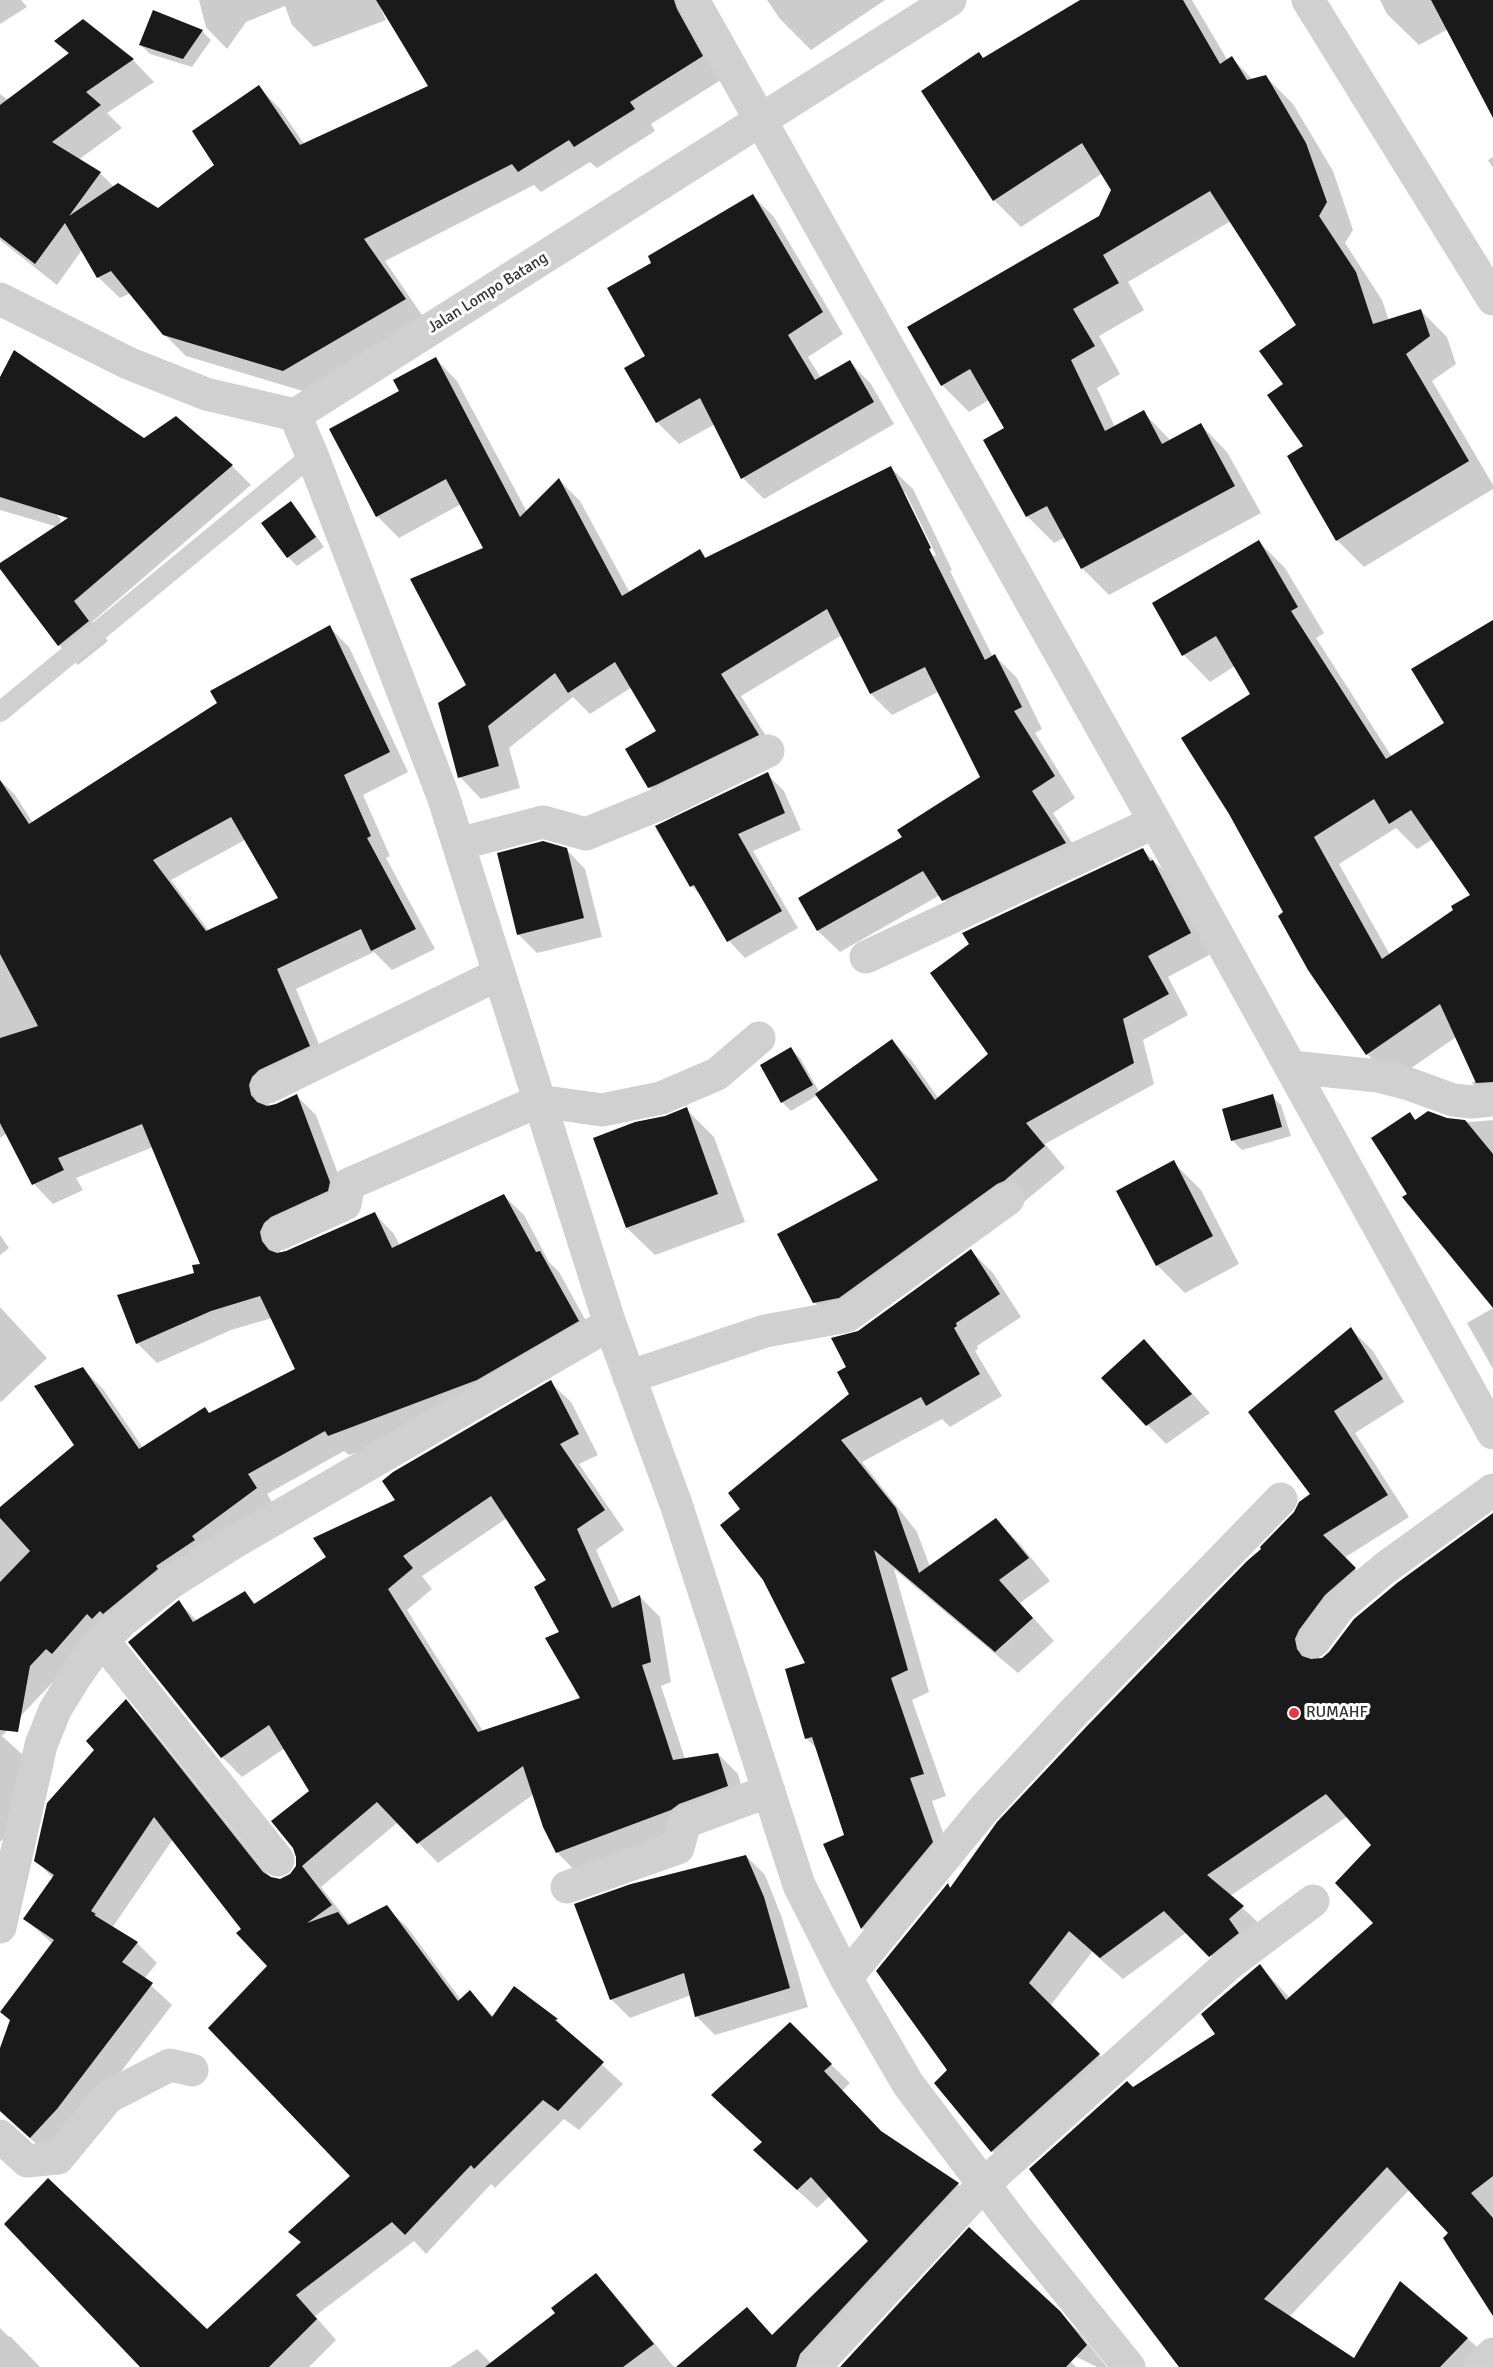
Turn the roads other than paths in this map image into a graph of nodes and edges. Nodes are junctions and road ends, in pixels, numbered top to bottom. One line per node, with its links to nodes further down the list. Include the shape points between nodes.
1 (693, 0): 4 (street)
2 (950, 0): 4 (street, Jalan Lompo Batang)
3 (1308, 0): 6 (street)
4 (761, 120): 7 (street, Jalan Lompo Batang); 11 (street)
5 (0, 299): 7 (street, via 128,363 206,394)
6 (1493, 299)
7 (295, 415): 8 (street)
8 (312, 455): 9 (lane); 12 (street)
9 (0, 712)
10 (768, 752): 12 (street, via 586,834 543,822)
11 (1155, 822): 13 (street); 16 (street)
12 (458, 843): 14 (street)
13 (866, 957)
14 (499, 974): 17 (street); 19 (street)
15 (759, 1038): 19 (street, via 717,1074 661,1098 602,1110)
16 (1291, 1067): 18 (street, via 1378,1076 1454,1100); 24 (street)
17 (268, 1087)
18 (1493, 1100)
19 (539, 1101): 21 (street, via 349,1184 345,1204); 22 (street)
20 (1008, 1199): 23 (street, via 847,1316 765,1331)
21 (279, 1234)
22 (610, 1324): 23 (street); 27 (street, via 170,1583)
23 (629, 1377): 29 (street, via 677,1507)
24 (1493, 1433)
25 (1493, 1490): 28 (street, via 1385,1568 1340,1606)
26 (1281, 1499): 34 (street, via 983,1810)
27 (103, 1641): 30 (street); 33 (street, via 74,1678 41,1745)
28 (1314, 1641)
29 (769, 1791): 31 (street, via 685,1822 678,1848); 34 (street, via 799,1885)
30 (278, 1860)
31 (567, 1887)
32 (1313, 1901): 37 (street, via 1230,1963)
33 (0, 1927)
34 (846, 1978): 37 (street, via 908,2084)
35 (192, 2070): 36 (street, via 170,2065 108,2097 58,2158 27,2161)
36 (0, 2136)
37 (984, 2184): 39 (street); 40 (street)
38 (1493, 2354): 41 (street)
39 (814, 2367)
40 (1129, 2367)
41 (1480, 2367)

